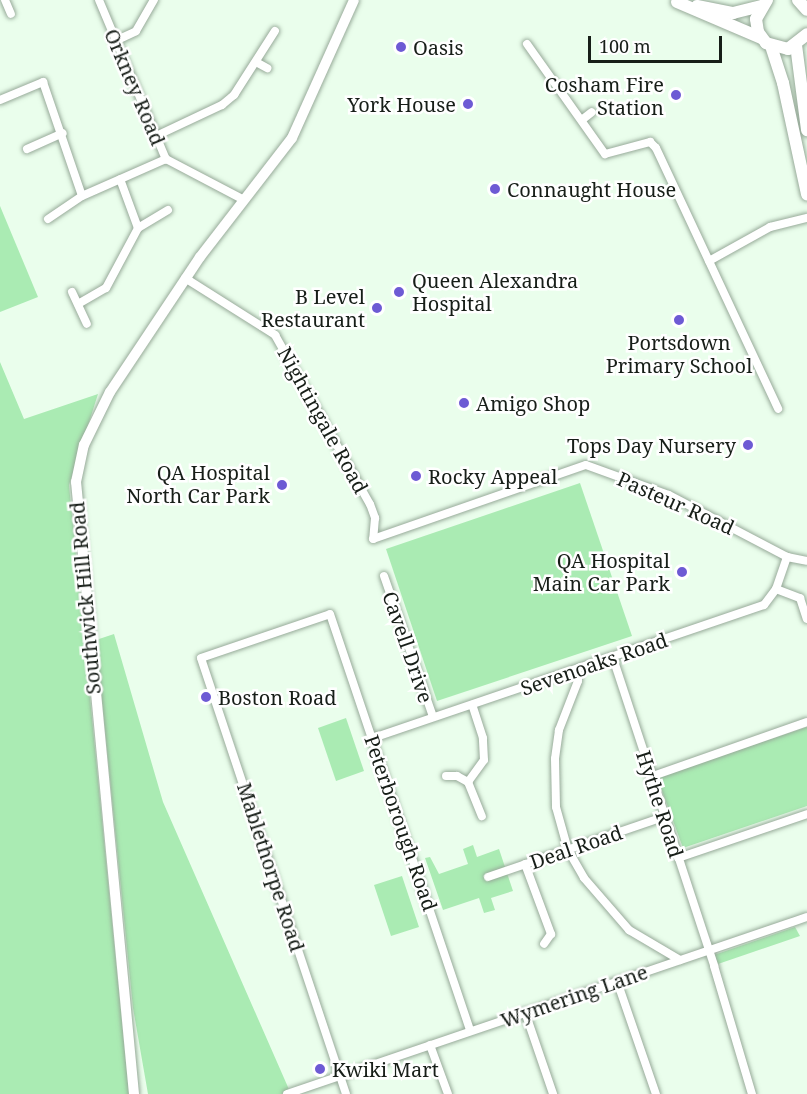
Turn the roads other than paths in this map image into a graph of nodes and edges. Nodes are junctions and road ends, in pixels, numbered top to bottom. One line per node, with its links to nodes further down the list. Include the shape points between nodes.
1 (2, 0): 7 (street)
2 (99, 0): 10 (street, Orkney Road)
3 (154, 0): 10 (street, via 136,31)
4 (354, 0): 27 (main road, Southwick Hill Road, via 292,138)
5 (675, 1): 6 (main road, via 733,13); 11 (main road)
6 (764, 3): 11 (main road, via 756,26)
7 (11, 14)
8 (275, 31): 14 (street)
9 (807, 34): 13 (main road)
10 (115, 41): 21 (street, Orkney Road)
11 (766, 42): 13 (main road); 25 (main road, via 783,82)
12 (527, 45): 18 (street)
13 (796, 45): 19 (main road)
14 (256, 62): 15 (street); 21 (street, via 234,95 222,105)
15 (267, 68)
16 (0, 100): 20 (street, via 43,82)
17 (592, 112): 18 (street)
18 (583, 119): 32 (street, via 605,154 650,142 656,148)
19 (807, 130)
20 (63, 133): 22 (street); 26 (street)
21 (156, 136): 23 (street, Orkney Road)
22 (27, 149)
23 (166, 159): 24 (street); 27 (street, Orkney Road)
24 (120, 180): 26 (street); 31 (street)
25 (807, 194)
26 (82, 196): 30 (street)
27 (244, 200): 33 (main road, Southwick Hill Road)
28 (168, 210): 31 (street)
29 (807, 218): 32 (street, via 770,227)
30 (48, 219)
31 (138, 228): 35 (street, via 106,288)
32 (709, 261): 37 (street)
33 (185, 279): 38 (street, Nightingale Road, via 275,335 370,504 375,518); 71 (main road, Southwick Hill Road, via 110,392 84,445 75,499)
34 (72, 292): 35 (street)
35 (78, 304): 36 (street)
36 (87, 324)
37 (778, 410)
38 (373, 538): 39 (street, Pasteur Road, via 586,465 669,495)
39 (787, 557): 40 (street, Pasteur Road); 42 (street, Sevenoaks Road)
40 (807, 561)
41 (384, 576): 49 (street, Cavell Drive)
42 (776, 589): 43 (street); 46 (street, Sevenoaks Road, via 764,605)
43 (803, 596): 45 (street)
44 (330, 614): 51 (street, Peterborough Road); 70 (street, Mablethorpe Road, via 201,658)
45 (807, 619)
46 (613, 658): 47 (street, Sevenoaks Road); 53 (street, Hythe Road)
47 (577, 670): 48 (street, Sevenoaks Road); 58 (street, via 578,681 559,730 555,759 556,807)
48 (472, 705): 49 (street, Sevenoaks Road); 54 (street, via 483,738 484,760)
49 (433, 717): 51 (street, Sevenoaks Road)
50 (807, 722): 53 (street)
51 (373, 738): 68 (street, Peterborough Road)
52 (446, 776): 54 (street, via 457,776)
53 (650, 777): 57 (street, Hythe Road)
54 (468, 783): 56 (street)
55 (807, 814): 59 (street)
56 (482, 816)
57 (663, 818): 58 (street, Deal Road); 59 (street, Hythe Road)
58 (568, 850): 60 (street, Deal Road); 65 (street, via 591,887 628,930)
59 (678, 858): 64 (street, Hythe Road)
60 (525, 864): 61 (street, Deal Road); 63 (street, via 551,934)
61 (488, 877)
62 (806, 920): 64 (street, Wymering Lane)
63 (543, 944)
64 (709, 951): 65 (street, Wymering Lane); 77 (street, Hythe Road)
65 (680, 960): 66 (street, Wymering Lane)
66 (616, 981): 67 (street, Wymering Lane); 76 (street)
67 (525, 1012): 68 (street, Wymering Lane); 75 (street)
68 (471, 1031): 69 (street, Wymering Lane)
69 (430, 1045): 70 (street, Wymering Lane); 74 (street)
70 (340, 1077): 72 (street, Wymering Lane); 73 (street, Mablethorpe Road)
71 (135, 1094)
72 (287, 1094)
73 (346, 1094)
74 (448, 1094)
75 (554, 1094)
76 (656, 1094)
77 (752, 1094)

